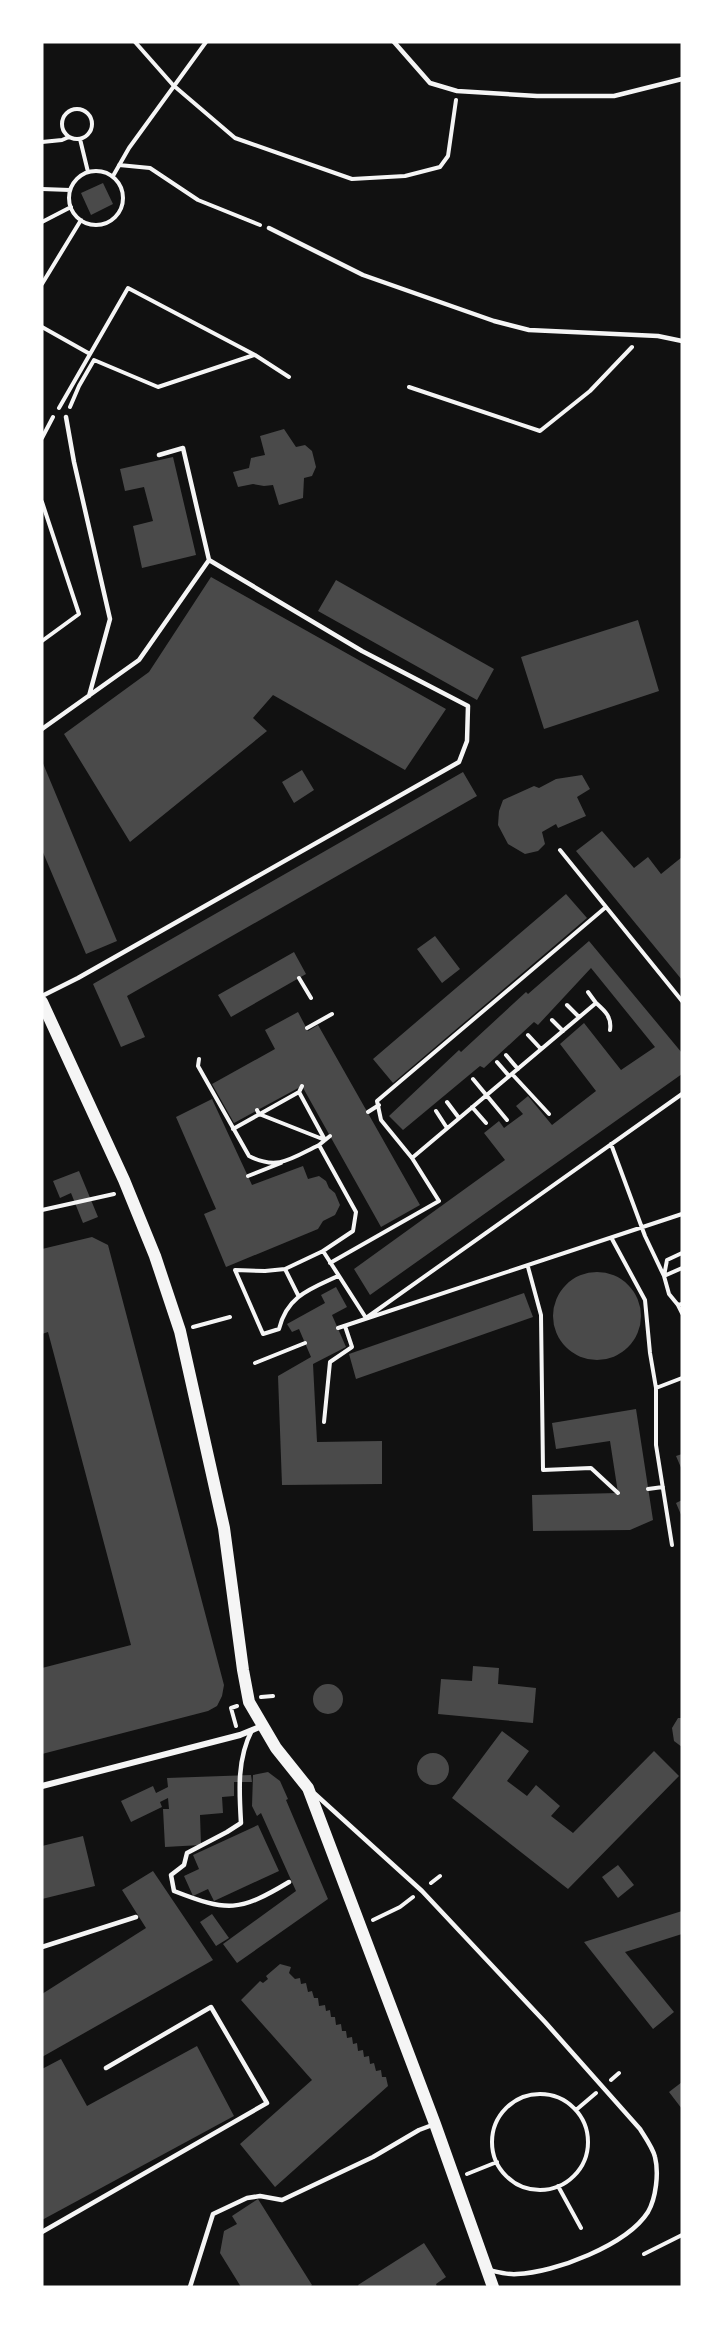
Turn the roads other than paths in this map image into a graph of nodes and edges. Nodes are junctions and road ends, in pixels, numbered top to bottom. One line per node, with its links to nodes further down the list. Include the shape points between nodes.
1 (394, 42): 2 (lane, via 430,83 457,91 614,96)
2 (682, 79)
3 (270, 228): 4 (lane, via 363,275 494,321 529,330 658,336)
4 (682, 341)
5 (66, 417): 8 (lane, via 110,619)
6 (159, 455): 7 (lane, via 183,448)
7 (209, 560): 8 (lane, via 139,660); 10 (lane, via 362,651 468,706 467,741 459,762)
8 (89, 696): 9 (lane)
9 (42, 729)
10 (42, 996)
11 (42, 1002): 12 (main road, via 124,1180 180,1331 225,1528 243,1670)
12 (257, 1728): 13 (street); 14 (main road); 15 (lane, via 241,1762 241,1823 187,1853 184,1865 171,1875 174,1891 208,1904 230,1906 247,1904)
13 (42, 1786)
14 (309, 1788): 19 (main road); 21 (lane, via 422,1891 604,2087 640,2128 655,2156 657,2182 648,2211 623,2236 549,2270 515,2275)
15 (289, 1882)
16 (136, 1917): 17 (lane)
17 (42, 1947)
18 (106, 2068): 20 (lane, via 211,2007 267,2103)
19 (435, 2124): 21 (main road); 22 (lane, via 282,2200 247,2198 213,2214)
20 (42, 2232)
21 (487, 2270): 23 (main road)
22 (190, 2287)
23 (493, 2287)

